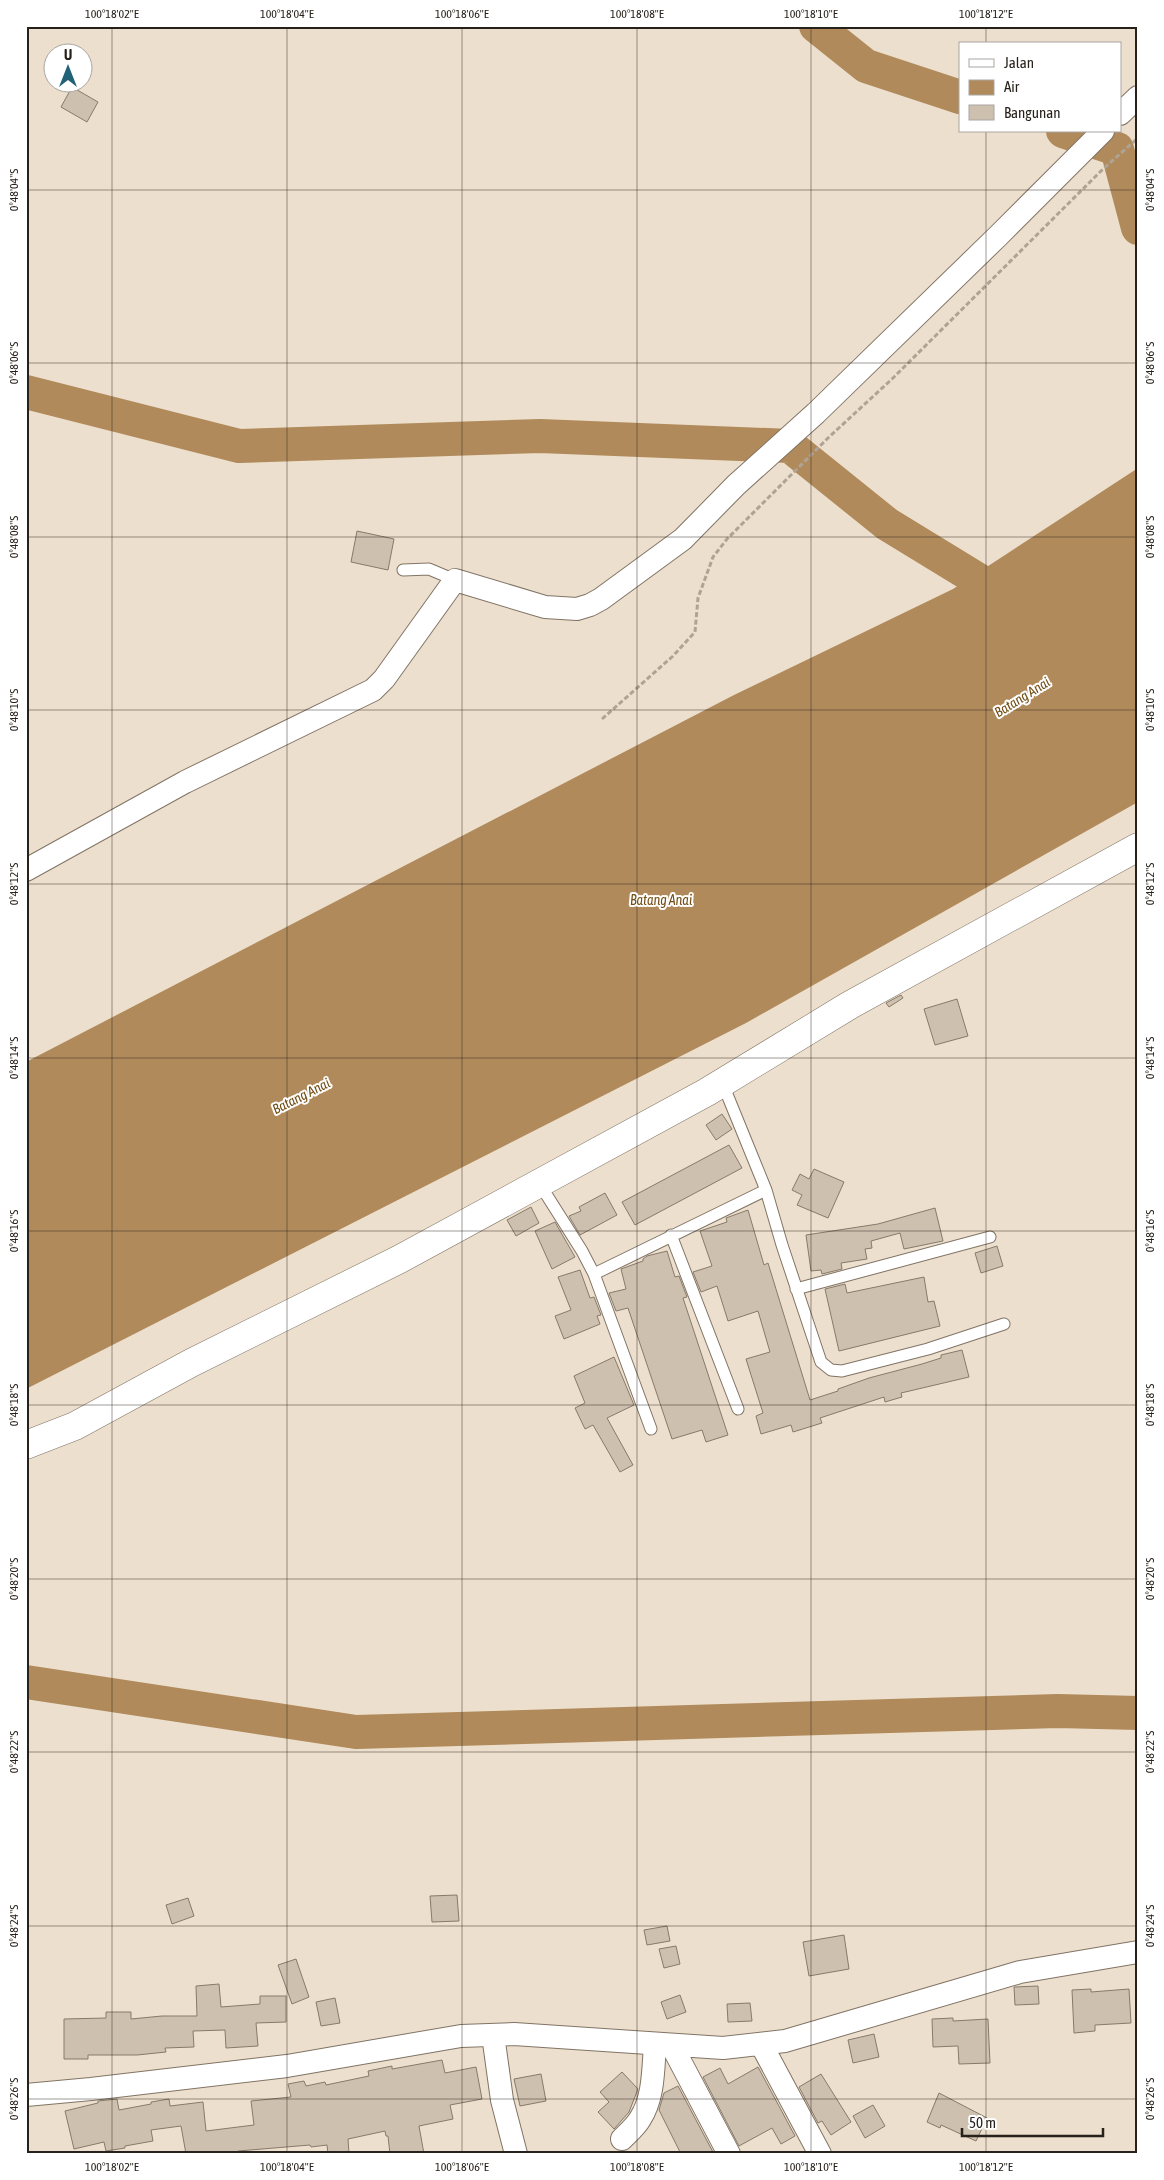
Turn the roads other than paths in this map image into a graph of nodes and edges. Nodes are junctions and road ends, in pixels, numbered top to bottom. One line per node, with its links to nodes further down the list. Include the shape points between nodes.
1 (1138, 97): 2 (street)
2 (1122, 112)
3 (1102, 132): 5 (street, via 683,539 601,599 576,609 545,607)
4 (402, 570): 5 (lane, via 429,569)
5 (455, 580): 7 (street, via 373,690 186,782)
6 (1134, 849): 8 (street, via 850,1004)
7 (26, 870)
8 (722, 1082): 9 (street); 10 (lane)
9 (539, 1183): 13 (lane); 18 (street, via 400,1259 191,1363 75,1426)
10 (766, 1190): 11 (lane); 14 (lane)
11 (671, 1235): 13 (lane); 16 (lane)
12 (990, 1237): 14 (lane)
13 (594, 1274): 17 (lane)
14 (796, 1289): 15 (lane, via 815,1349 821,1362 831,1370 928,1349)
15 (1004, 1324)
16 (738, 1409)
17 (651, 1429)
18 (26, 1445)
19 (1138, 1952): 21 (street, via 1020,1972 785,2040)
20 (494, 2035): 22 (street); 23 (street, via 461,2036 278,2067); 25 (street, via 502,2100)
21 (760, 2044): 22 (street, via 723,2048); 27 (street)
22 (663, 2045): 24 (street, via 647,2105 640,2119); 26 (street)
23 (26, 2095)
24 (622, 2139)
25 (516, 2154)
26 (729, 2154)
27 (820, 2154)

